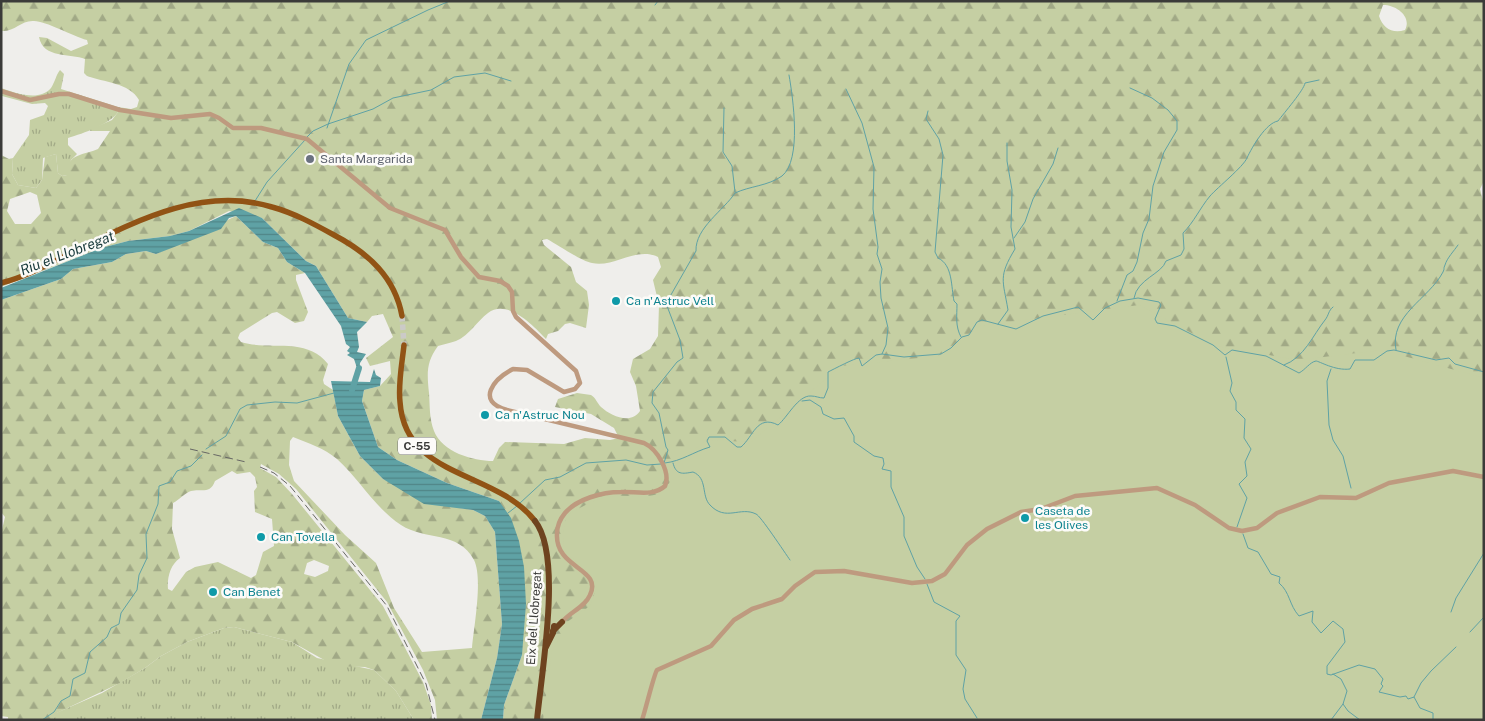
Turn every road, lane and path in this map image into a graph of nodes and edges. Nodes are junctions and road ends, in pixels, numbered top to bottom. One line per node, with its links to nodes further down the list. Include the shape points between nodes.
1 (1, 91): 8 (street, via 30,100 69,94 120,110 171,118 210,114 233,128 258,128 305,139 390,208 445,230 477,275 508,286 516,317 579,375 580,383 577,388 564,392 527,370 513,368 491,387 490,395 495,405 644,443 656,453 667,476 666,484 656,492 617,492 596,496 574,505 563,516 557,533 559,550 568,562 590,577 592,585 588,598)
2 (1, 283): 3 (main road, via 156,214 190,204 246,201 268,206 315,225 358,249 374,262 395,291)
3 (402, 316)
4 (404, 345): 6 (main road, Eix del Llobregat / C-55, via 400,402 404,425 414,442 436,463 508,496)
5 (1484, 477): 12 (street, via 1453,471 1389,483 1356,498 1320,497 1277,512 1262,525 1245,531 1232,529 1195,505 1154,488 1078,495 1017,513 981,533 945,574 932,581 912,583 844,570 813,573 782,599 752,609 731,622 711,646 657,670)
6 (533, 519): 7 (highway, Eix del Llobregat / C-55, via 545,542 548,560)
7 (546, 604): 9 (highway); 10 (highway, Eix del Llobregat / C-55)
8 (562, 622): 9 (highway)
9 (551, 627): 10 (highway, C-55); 11 (highway, Eix del Llobregat / C-55, via 542,660)
10 (540, 644): 11 (highway, Eix del Llobregat / C-55)
11 (535, 720)
12 (642, 720)

